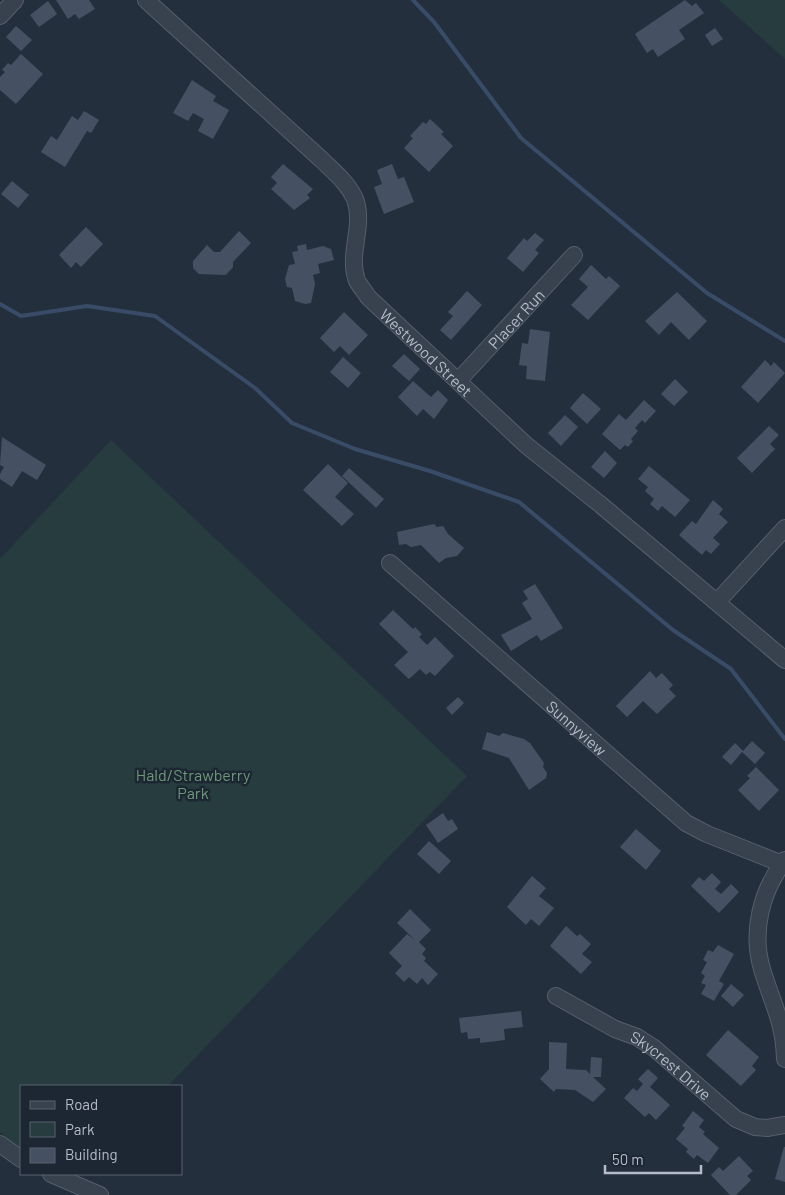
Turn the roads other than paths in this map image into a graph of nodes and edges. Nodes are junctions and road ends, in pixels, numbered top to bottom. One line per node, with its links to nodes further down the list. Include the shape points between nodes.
1 (15, 0): 3 (street)
2 (146, 0): 5 (street, Westwood Street, via 348,186 357,212 353,264 358,281 382,311)
3 (0, 16)
4 (574, 255): 5 (street, Placer Run)
5 (458, 381): 8 (street, Westwood Street, via 526,445)
6 (785, 528): 8 (street)
7 (390, 563): 10 (street, Sunnyview, via 686,822 707,834)
8 (717, 602): 9 (street, Westwood Street)
9 (785, 660)
10 (784, 863): 12 (street, via 761,906 757,933 761,968 783,1027)
11 (556, 996): 13 (street, Skycrest Drive, via 654,1048 736,1120 767,1128)
12 (785, 1059)
13 (785, 1125)
14 (0, 1144): 15 (street)
15 (20, 1158)
16 (53, 1175): 17 (street)
17 (100, 1195)

